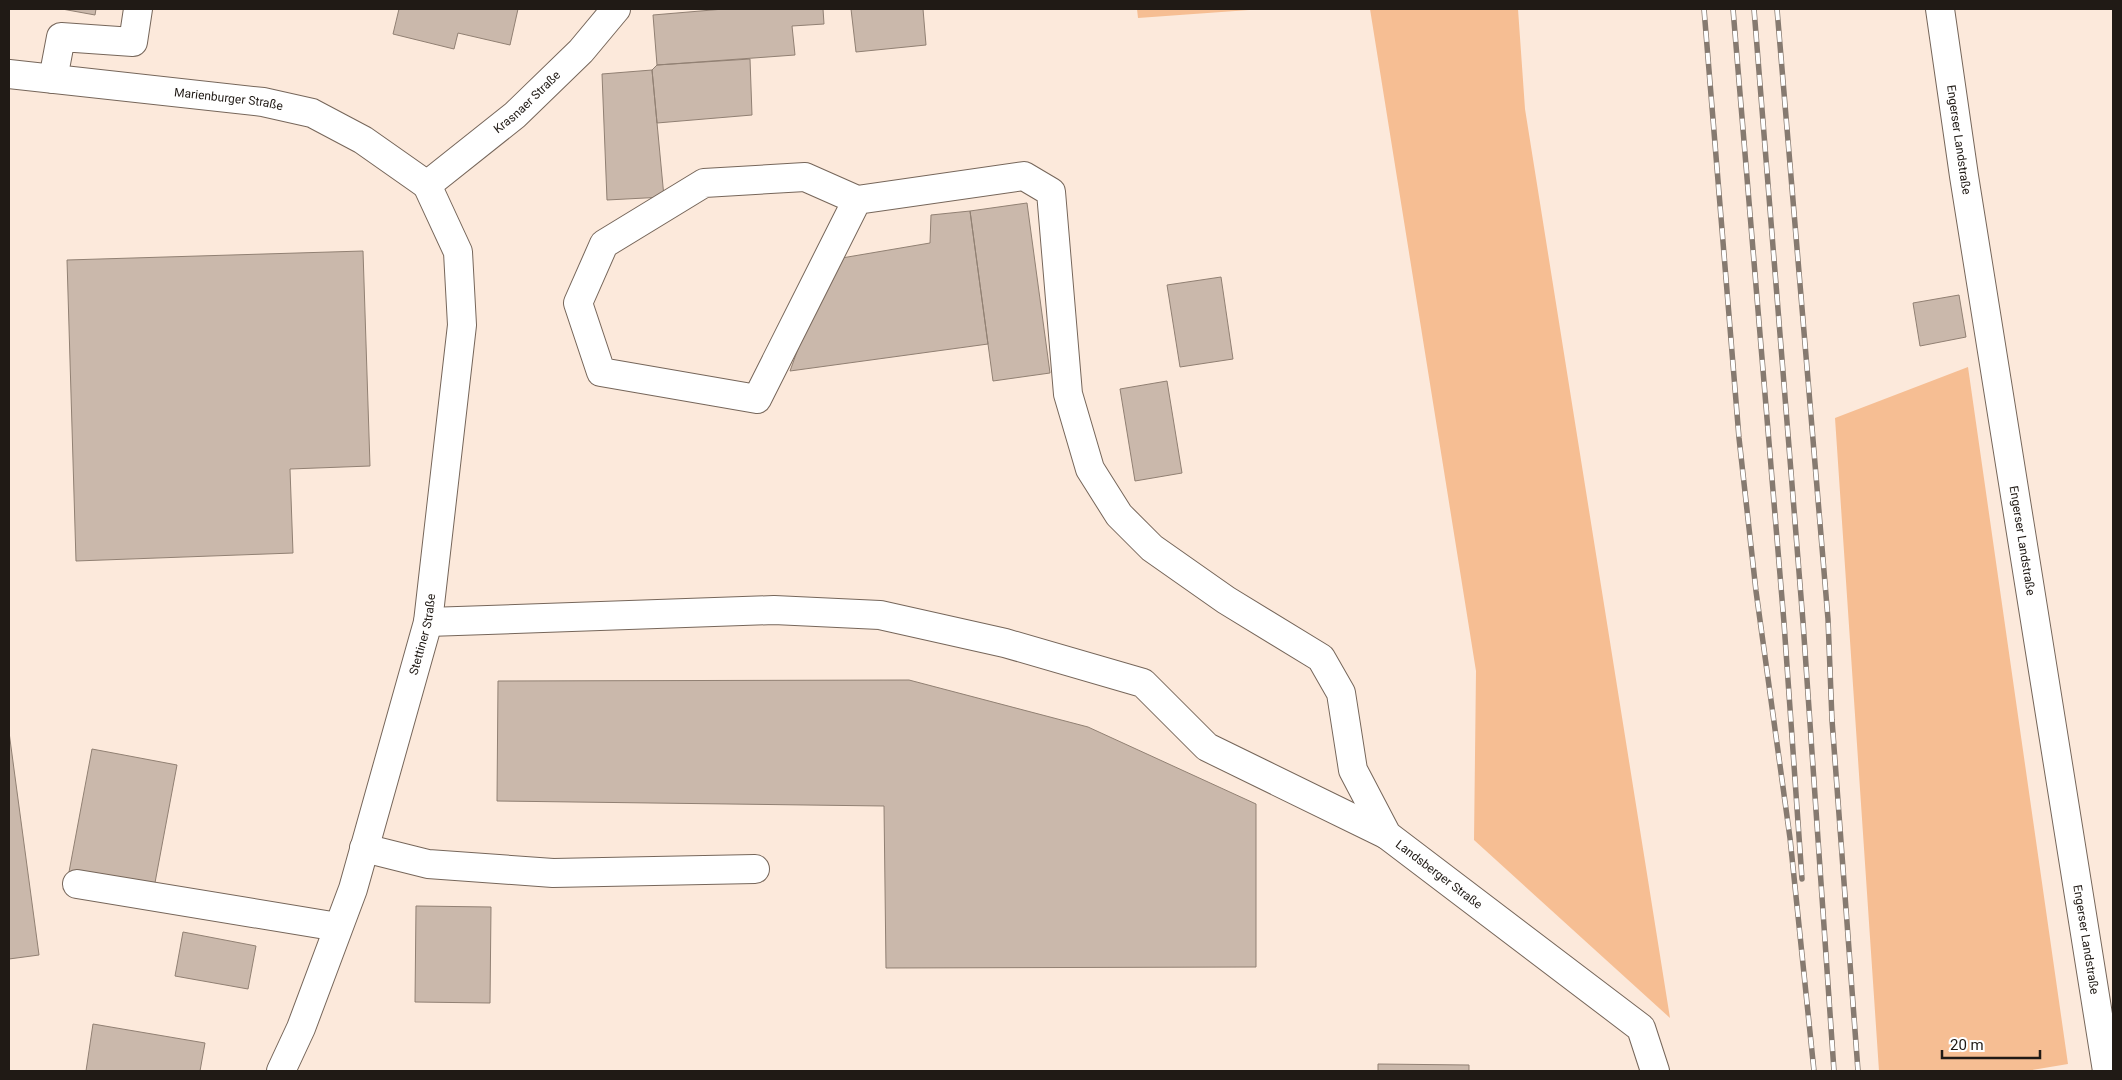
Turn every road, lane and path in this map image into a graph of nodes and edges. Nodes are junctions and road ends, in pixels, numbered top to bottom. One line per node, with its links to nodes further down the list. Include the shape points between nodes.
1 (138, 9): 5 (street, via 133,42 61,37)
2 (616, 9): 6 (street, Krasnaer Straße, via 581,51 515,115)
3 (1940, 9): 16 (street, Engerser Landstraße, via 1965,186)
4 (9, 74): 5 (street, Marienburger Straße)
5 (53, 79): 6 (street, Marienburger Straße, via 254,101 312,113 364,140)
6 (427, 185): 8 (street, Stettiner Straße, via 458,252 462,325)
7 (857, 200): 7 (street, via 805,177 704,183 604,244 578,303 601,372 757,398); 9 (street, Landsberger Straße, via 1024,176 1050,192 1068,394 1090,469 1119,515 1152,548 1226,600 1321,658 1341,693 1353,770)
8 (428, 622): 9 (street, via 774,610 880,615 985,638 1143,682 1207,747); 10 (street, Stettiner Straße)
9 (1387, 835): 15 (street, Landsberger Straße, via 1642,1028)
10 (364, 848): 11 (street, via 428,864 553,873); 13 (street, Stettiner Straße)
11 (755, 869)
12 (77, 884): 13 (street)
13 (338, 927): 14 (street, Stettiner Straße, via 301,1028)
14 (281, 1071)
15 (1654, 1071)
16 (2107, 1071)

